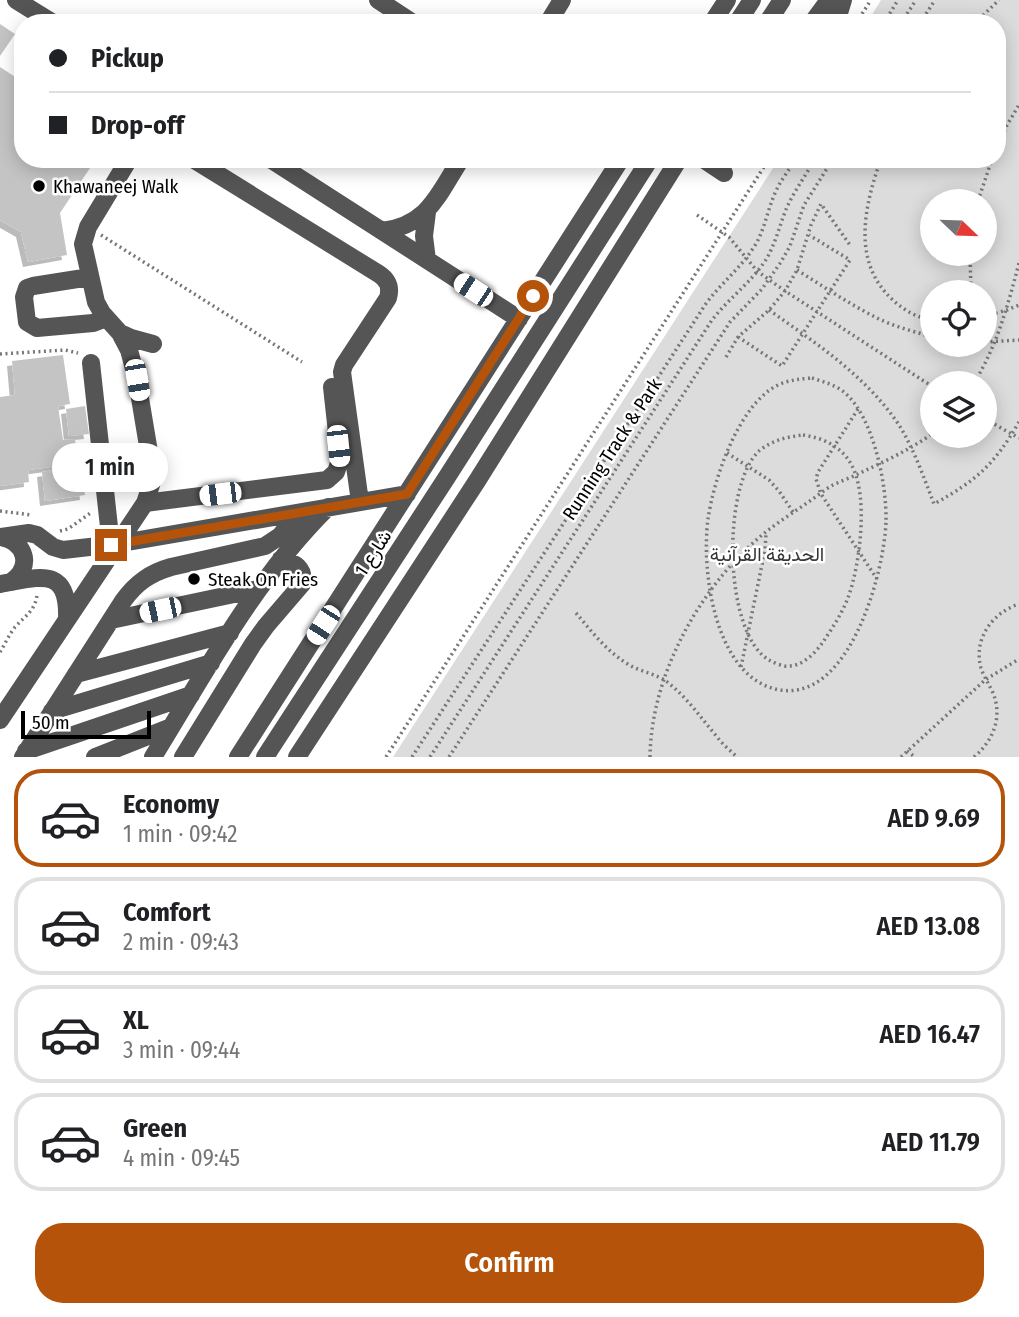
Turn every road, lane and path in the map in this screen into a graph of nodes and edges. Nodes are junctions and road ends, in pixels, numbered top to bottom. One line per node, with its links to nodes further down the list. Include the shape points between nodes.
1 (16, 0): 4 (street)
2 (378, 0): 5 (street)
3 (999, 0): 6 (path)
4 (36, 14)
5 (399, 14)
6 (984, 14)
7 (1019, 105): 8 (path)
8 (1006, 127)
9 (124, 168): 27 (street)
10 (208, 168): 72 (street, via 379,274 388,284 388,298 343,368)
11 (284, 168): 28 (street)
12 (455, 168): 25 (street)
13 (615, 168): 48 (street)
14 (644, 168): 119 (street, شارع 1)
15 (673, 168): 120 (street)
16 (716, 168): 23 (street)
17 (763, 168): 29 (path)
18 (790, 168): 32 (path)
19 (810, 168): 36 (path, Running Track & Park)
20 (827, 168): 38 (path)
21 (878, 168): 46 (path, via 866,225 871,271 884,292)
22 (990, 168): 24 (path)
23 (724, 173)
24 (982, 189)
25 (427, 212): 28 (street, via 407,226); 33 (street)
26 (697, 215): 29 (path)
27 (88, 227): 37 (street, via 83,244); 59 (path)
28 (383, 231): 33 (street)
29 (723, 233): 32 (path); 121 (path)
30 (809, 235): 31 (path, via 821,204); 35 (path); 40 (path, via 850,260)
31 (850, 245)
32 (746, 258): 36 (path); 122 (path, via 705,305)
33 (428, 260): 48 (street)
34 (1019, 263): 43 (path)
35 (797, 270): 39 (path); 40 (path)
36 (758, 271): 38 (path); 123 (path, Running Track & Park, via 712,320)
37 (90, 277): 47 (street); 47 (street, via 27,288 23,297 27,322 37,328)
38 (769, 279): 39 (path); 124 (path, via 730,322)
39 (785, 291): 42 (path); 44 (path)
40 (830, 291): 44 (path); 50 (path, via 881,320)
41 (1019, 305): 43 (path)
42 (769, 310): 51 (path); 52 (path)
43 (1007, 310): 45 (path); 53 (path)
44 (817, 312): 51 (path); 61 (path)
45 (997, 313)
46 (920, 317)
47 (106, 318): 49 (street)
48 (519, 319): 76 (street)
49 (120, 333): 56 (street); 79 (street, via 137,380 152,470)
50 (920, 333)
51 (802, 334): 52 (path, via 782,366); 70 (path, via 869,388)
52 (738, 337): 58 (path)
53 (997, 337)
54 (1019, 340): 55 (path)
55 (997, 342)
56 (153, 344)
57 (0, 354): 60 (path, via 65,350)
58 (726, 357)
59 (302, 362)
60 (91, 363): 81 (street)
61 (920, 379)
62 (332, 387): 72 (street)
63 (859, 409): 69 (path); 71 (path, via 831,383 793,380 775,387 754,405); 73 (path)
64 (1019, 422): 66 (path)
65 (997, 426): 66 (path)
66 (1012, 434): 67 (path); 70 (path, via 979,475 934,505)
67 (1019, 438)
68 (920, 441): 70 (path)
69 (834, 446): 74 (path, via 811,436 787,437 771,442); 75 (path); 77 (path, via 818,472)
70 (911, 447): 73 (path)
71 (727, 453): 74 (path); 96 (path, via 714,486 708,521)
72 (347, 460): 78 (street); 79 (street, via 321,482)
73 (880, 463): 75 (path); 93 (path, via 886,521)
74 (748, 466): 83 (path, via 774,485); 92 (path, via 738,499)
75 (856, 475): 77 (path); 90 (path, via 861,510)
76 (407, 494): 78 (street); 118 (street)
77 (821, 494): 83 (path); 90 (path)
78 (360, 502): 80 (street)
79 (145, 503): 89 (street)
80 (328, 507): 84 (street); 91 (street)
81 (107, 508): 86 (path, via 68,529); 89 (street)
82 (0, 511): 85 (path)
83 (793, 512): 87 (path)
84 (299, 513): 89 (street); 100 (street, via 265,546 156,571 132,589)
85 (37, 517)
86 (52, 529)
87 (766, 532): 92 (path); 102 (path)
88 (1, 537): 89 (street, via 33,533 63,550); 94 (street, via 14,541 24,559 21,573)
89 (113, 545): 99 (street)
90 (858, 551): 93 (path); 102 (path, via 839,617 805,660 790,666 776,663 754,646)
91 (281, 559): 95 (street); 117 (street, via 302,570 302,584 253,644)
92 (732, 565): 96 (path); 102 (path)
93 (877, 579): 105 (path, via 851,642 815,684 783,690 752,678)
94 (6, 583): 99 (street, via 52,579 65,600)
95 (258, 589): 100 (street); 101 (street)
96 (711, 592): 105 (path, via 722,636); 107 (path, via 681,639)
97 (1019, 604): 108 (path, via 994,617 984,631 979,648)
98 (576, 613): 107 (path, via 616,656)
99 (67, 619): 111 (street)
100 (111, 620): 106 (street)
101 (230, 633): 104 (street); 106 (street)
102 (748, 633): 105 (path)
103 (1019, 659): 108 (path)
104 (211, 663): 109 (street); 110 (street)
105 (741, 667)
106 (76, 674): 110 (street)
107 (663, 679): 125 (path, via 654,709); 126 (path)
108 (985, 680): 113 (path); 129 (path, via 995,700 996,721 985,748)
109 (191, 695): 112 (street); 114 (street)
110 (52, 711): 114 (street)
111 (0, 720)
112 (171, 727): 115 (street); 116 (street)
113 (907, 751): 127 (path); 128 (path)
114 (24, 754)
115 (95, 757)
116 (153, 757)
117 (183, 757)
118 (238, 757)
119 (265, 757)
120 (297, 757)
121 (386, 757)
122 (412, 757)
123 (430, 757)
124 (449, 757)
125 (650, 757)
126 (737, 757)
127 (901, 757)
128 (915, 757)
129 (974, 757)

